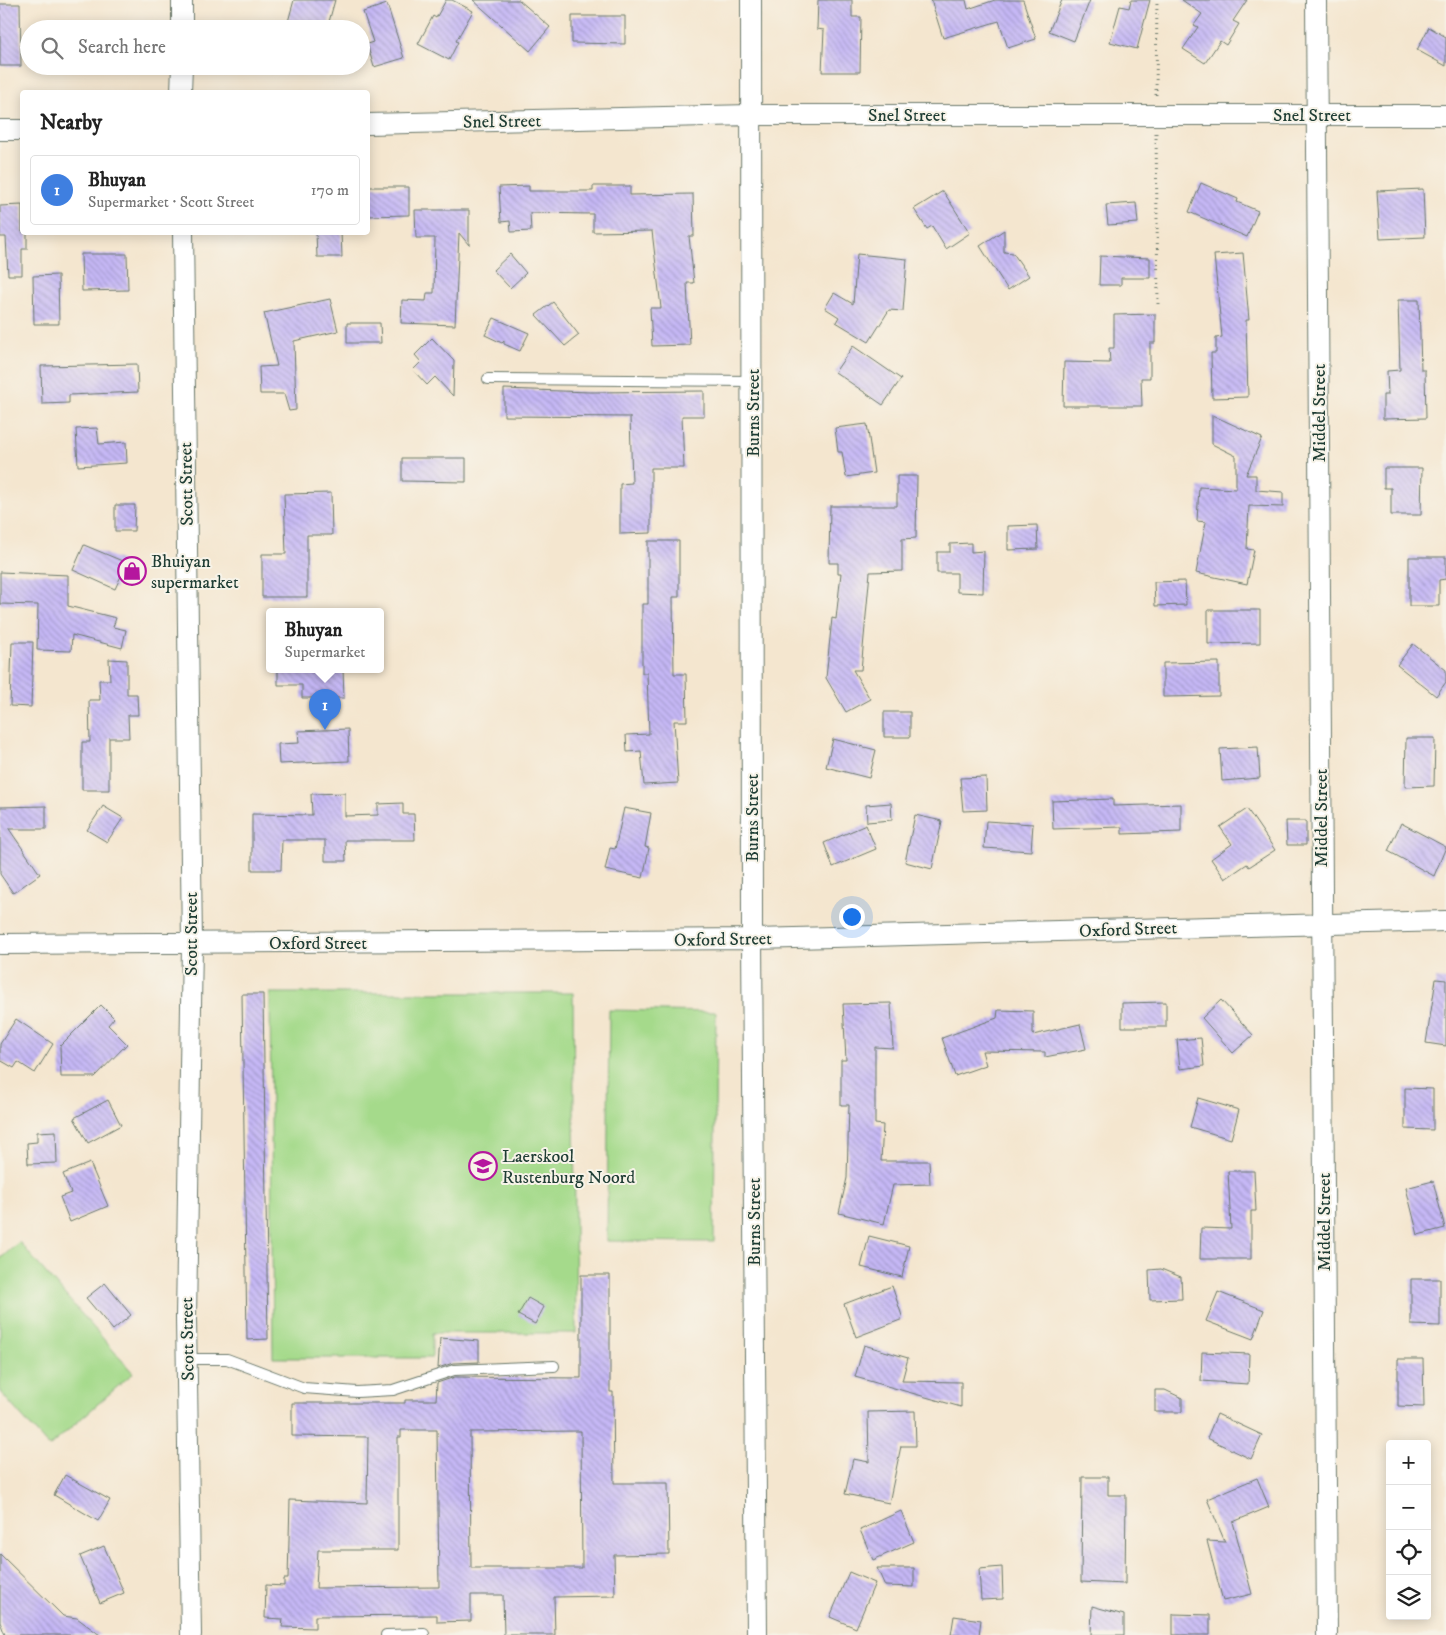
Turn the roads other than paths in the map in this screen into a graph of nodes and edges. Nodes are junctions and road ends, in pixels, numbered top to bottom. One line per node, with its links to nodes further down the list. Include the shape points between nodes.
1 (182, 0): 4 (street)
2 (751, 0): 7 (street, Burns Street)
3 (1316, 0): 8 (street, Middel Street)
4 (182, 20)
5 (182, 75): 6 (street)
6 (182, 90)
7 (751, 115): 8 (street, Snel Street); 10 (street, Snel Street); 15 (street, Burns Street)
8 (1317, 115): 9 (street, Snel Street); 17 (street, Middel Street)
9 (1446, 115)
10 (370, 124)
11 (0, 130): 12 (street)
12 (20, 130)
13 (183, 235): 20 (street, Scott Street)
14 (488, 379): 15 (lane)
15 (753, 381): 18 (street, Burns Street)
16 (1446, 921): 17 (street, Oxford Street)
17 (1322, 923): 18 (street, Oxford Street); 27 (street, Middel Street)
18 (752, 939): 20 (street, Oxford Street); 26 (street, Burns Street)
19 (0, 944): 20 (street, Oxford Street)
20 (192, 944): 21 (street, Scott Street)
21 (187, 1359): 22 (lane, via 227,1359 304,1388 357,1392 393,1390 454,1370); 24 (street, Scott Street)
22 (554, 1366)
23 (424, 1634): 25 (lane)
24 (191, 1635)
25 (386, 1635)
26 (757, 1635)
27 (1327, 1635)

